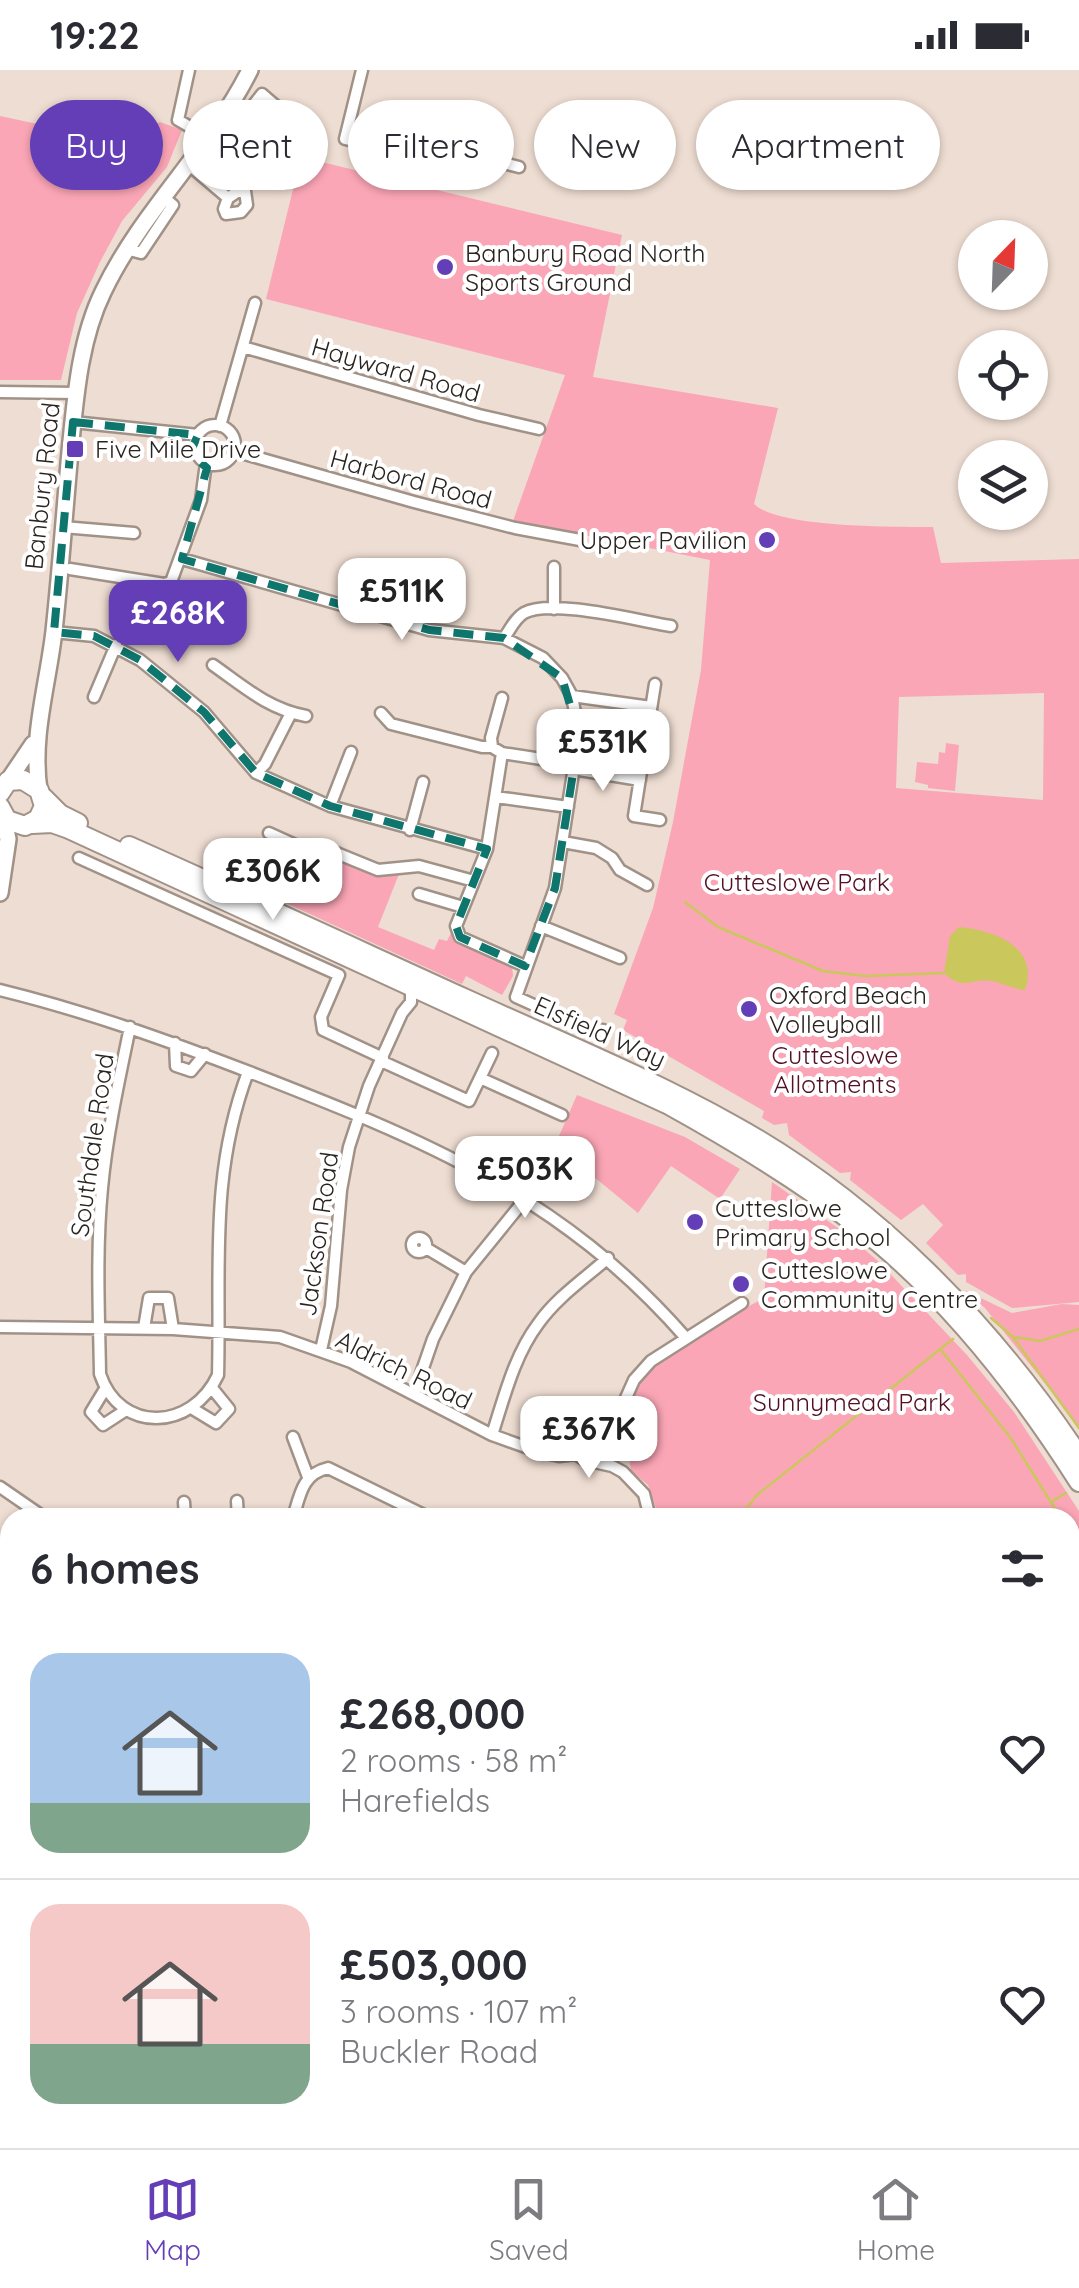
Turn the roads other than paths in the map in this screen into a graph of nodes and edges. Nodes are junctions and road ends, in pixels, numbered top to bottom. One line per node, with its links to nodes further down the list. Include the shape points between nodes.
1 (189, 70): 6 (street, via 178,120)
2 (250, 70): 4 (main road, Banbury Road)
3 (362, 70): 5 (street)
4 (234, 100)
5 (354, 100)
6 (183, 123)
7 (514, 166): 8 (street)
8 (519, 167)
9 (183, 170): 15 (main road, Banbury Road, via 125,248 100,297)
10 (219, 190): 11 (street)
11 (228, 198)
12 (256, 303): 13 (street)
13 (243, 346): 17 (street); 18 (street, Hayward Road)
14 (0, 392): 15 (street)
15 (77, 393): 16 (main road, Banbury Road)
16 (73, 422): 19 (street); 23 (main road, Banbury Road)
17 (220, 426): 19 (street); 20 (street, via 232,435)
18 (539, 428)
19 (198, 435): 21 (street, via 195,448)
20 (234, 451): 21 (street, via 222,463); 26 (street, Harbord Road)
21 (206, 463): 27 (street)
22 (116, 518): 24 (street)
23 (63, 527): 24 (street); 32 (main road, Banbury Road)
24 (114, 531): 25 (street)
25 (134, 533)
26 (580, 540)
27 (182, 558): 29 (street, via 176,576 164,584); 33 (street, via 429,630)
28 (554, 567): 30 (street)
29 (70, 569)
30 (554, 610): 31 (street); 33 (street, via 524,612)
31 (671, 626)
32 (54, 632): 34 (street); 44 (main road, Banbury Road)
33 (504, 638): 37 (street, via 543,658)
34 (116, 645): 38 (street); 48 (street, via 204,712)
35 (213, 665): 41 (street)
36 (655, 684): 40 (street)
37 (572, 696): 40 (street); 47 (street, via 579,735)
38 (94, 697)
39 (502, 698): 45 (street, via 491,738)
40 (650, 706): 49 (street)
41 (291, 713): 43 (street); 48 (street)
42 (381, 713): 45 (street, via 392,724)
43 (306, 716)
44 (37, 736): 51 (main road, Banbury Road); 52 (main road, Banbury Road)
45 (497, 750): 47 (street); 53 (street)
46 (352, 752): 54 (street)
47 (573, 766): 49 (street); 55 (street)
48 (256, 773): 54 (street)
49 (640, 780): 57 (street, via 634,816)
50 (422, 782): 59 (street)
51 (4, 785): 52 (highway, via 25,781)
52 (41, 793): 58 (highway, via 42,812); 73 (highway, Elsfield Way, via 60,814)
53 (496, 796): 55 (street); 62 (street)
54 (330, 806): 59 (street)
55 (568, 808): 61 (street)
56 (1, 812): 58 (highway, Elsfield Way, via 20,826); 64 (main road, via 8,839)
57 (660, 820)
58 (31, 825): 64 (main road); 73 (highway, Elsfield Way, via 69,829)
59 (410, 830): 62 (street)
60 (269, 834): 65 (street, via 378,870 420,866)
61 (564, 842): 66 (street, via 596,848); 70 (street)
62 (487, 849): 65 (street)
63 (80, 858): 81 (street, via 340,976 321,1017 323,1030)
64 (5, 872): 67 (main road)
65 (474, 882): 69 (street)
66 (647, 885)
67 (0, 892)
68 (419, 894): 69 (street)
69 (463, 906): 72 (street, via 456,926 460,937)
70 (541, 926): 71 (street); 72 (street)
71 (620, 958)
72 (526, 966): 77 (street, via 516,998 596,1033)
73 (402, 979): 75 (street); 75 (street, Jackson Road, via 411,1002); 103 (highway, Elsfield Way, via 644,1079 786,1158 891,1238 948,1293 1018,1371)
74 (0, 990): 76 (street)
75 (402, 1014): 81 (street, Jackson Road)
76 (130, 1028): 78 (street); 92 (street, Southdale Road, via 103,1177)
77 (603, 1030)
78 (175, 1043): 80 (street); 80 (street, via 176,1066 192,1072)
79 (492, 1053): 83 (street)
80 (204, 1054): 82 (street)
81 (382, 1059): 83 (street, via 470,1100); 85 (street, Jackson Road)
82 (248, 1072): 85 (street); 95 (street, via 219,1194)
83 (480, 1078): 84 (street)
84 (562, 1115)
85 (358, 1117): 86 (street); 97 (street, Jackson Road, via 341,1190)
86 (526, 1198): 88 (street); 89 (street)
87 (426, 1248): 89 (street)
88 (608, 1258): 96 (street); 104 (street, via 537,1325)
89 (466, 1272): 100 (street)
90 (742, 1304): 96 (street)
91 (0, 1327): 92 (street, Aldrich Road)
92 (99, 1328): 93 (street, Aldrich Road); 98 (street, Southdale Road)
93 (144, 1328): 94 (street, Aldrich Road); 94 (street, via 150,1298 158,1296 168,1298)
94 (173, 1328): 95 (street, Aldrich Road)
95 (218, 1331): 97 (street, Aldrich Road, via 280,1337); 99 (street)
96 (686, 1338): 106 (street, via 651,1361 599,1441)
97 (321, 1350): 100 (street, Aldrich Road)
98 (104, 1388): 102 (street); 102 (street, Southdale Road, via 91,1412 102,1424)
99 (212, 1388): 101 (street); 101 (street, via 229,1409 216,1423)
100 (414, 1394): 104 (street, Aldrich Road)
101 (194, 1409): 102 (street, via 141,1417)
102 (126, 1410)
103 (1053, 1430): 107 (highway); 109 (highway)
104 (492, 1435): 106 (street, Aldrich Road, via 559,1456)
105 (293, 1437): 108 (street)
106 (576, 1454): 118 (street, Aldrich Road, via 622,1472 644,1494)
107 (1079, 1456)
108 (308, 1477): 116 (street); 117 (street, via 328,1468)
109 (1079, 1482)
110 (0, 1487): 113 (street)
111 (237, 1501): 115 (street)
112 (184, 1502): 114 (street)
113 (30, 1508)
114 (184, 1508)
115 (237, 1508)
116 (297, 1508)
117 (410, 1508)
118 (648, 1508)

